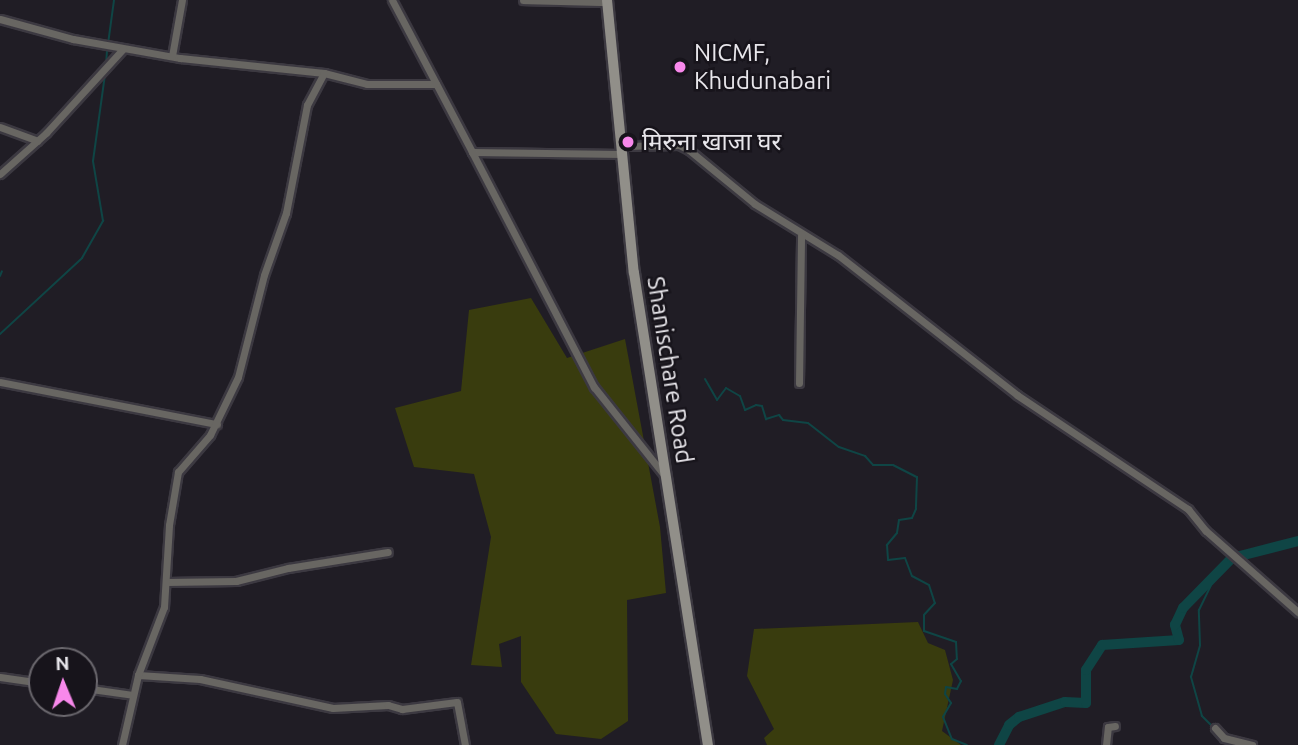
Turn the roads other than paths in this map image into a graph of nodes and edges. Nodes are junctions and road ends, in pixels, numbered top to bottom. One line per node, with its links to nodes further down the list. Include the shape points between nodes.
1 (182, 0): 7 (street)
2 (392, 0): 9 (street)
3 (523, 0): 4 (street)
4 (607, 1): 12 (street, Shanischare Road)
5 (0, 19): 6 (street)
6 (123, 49): 7 (street); 11 (street)
7 (172, 56): 8 (street)
8 (324, 73): 9 (street, via 366,84); 18 (street, via 307,106 286,212 264,275 245,358)
9 (436, 84): 13 (street)
10 (0, 127): 11 (street)
11 (38, 141): 14 (street)
12 (622, 150): 13 (street); 15 (street, via 679,145 690,150 755,204); 19 (street, Shanischare Road, via 636,286)
13 (472, 152): 19 (street, via 594,387)
14 (0, 174)
15 (801, 234): 17 (street); 22 (street, via 838,255 1017,395 1188,509)
16 (0, 382): 18 (street)
17 (799, 383)
18 (217, 424): 21 (street, via 178,472 170,513)
19 (665, 476): 32 (street, Shanischare Road)
20 (388, 552): 21 (street, via 236,581)
21 (166, 582): 23 (street, via 164,607)
22 (1298, 612)
23 (138, 675): 27 (street); 31 (street, via 200,679 333,708 388,705 402,709 457,702)
24 (0, 677): 25 (street)
25 (28, 681)
26 (98, 690): 27 (street)
27 (133, 695): 30 (street)
28 (1115, 726): 33 (street, via 1108,727)
29 (1215, 728): 34 (street, via 1224,738)
30 (122, 745)
31 (465, 745)
32 (708, 745)
33 (1106, 745)
34 (1252, 745)

